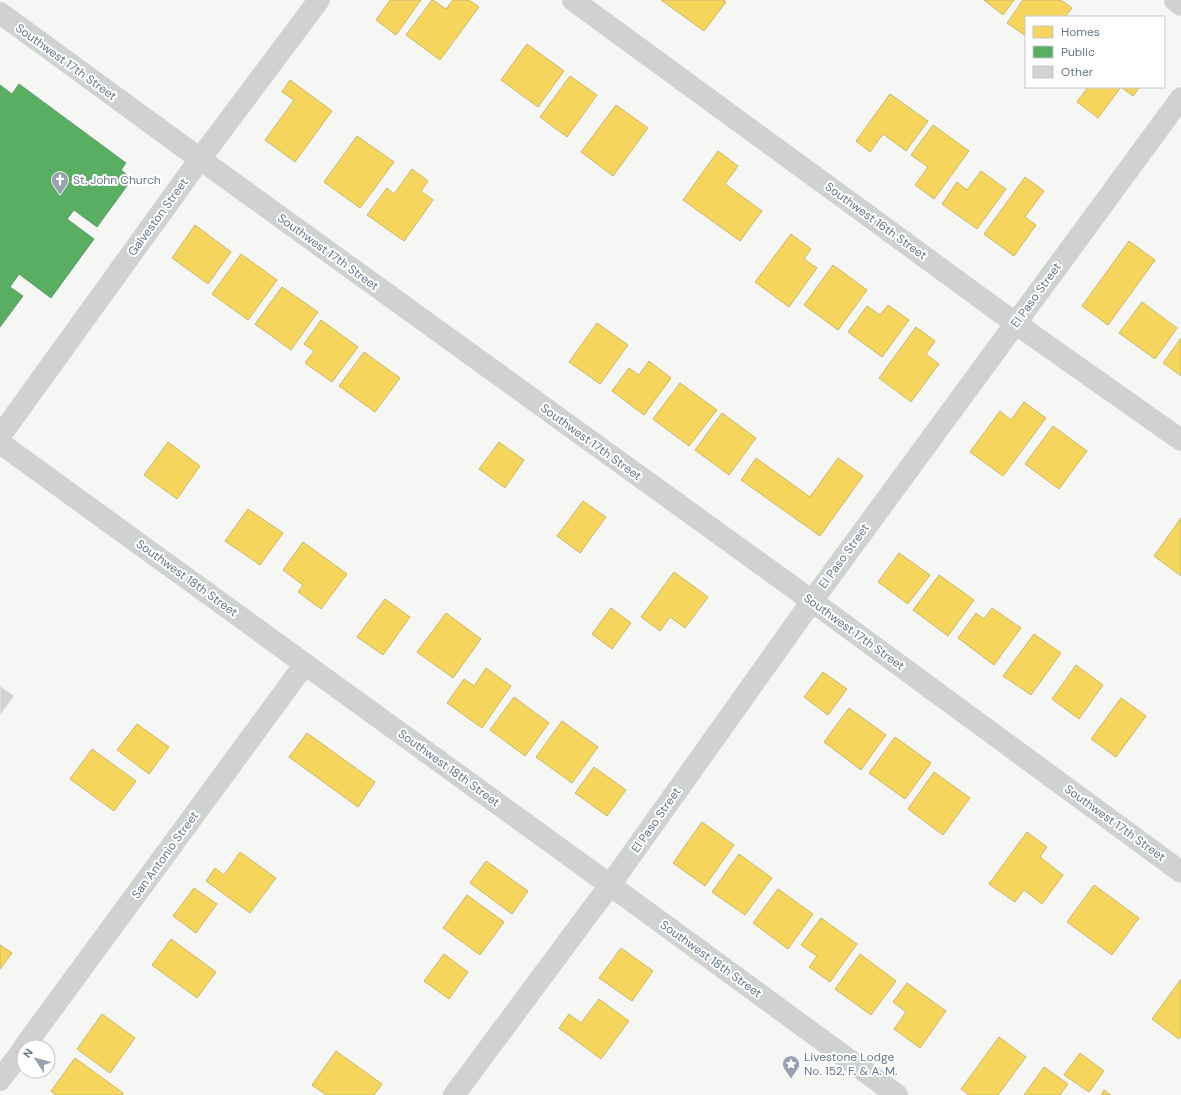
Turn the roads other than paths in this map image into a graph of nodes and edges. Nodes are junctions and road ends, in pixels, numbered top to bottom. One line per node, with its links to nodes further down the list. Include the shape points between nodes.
1 (319, 0): 7 (street, Galveston Street)
2 (573, 0): 8 (street, Southwest 16th Street)
3 (1175, 0): 4 (street)
4 (1181, 5)
5 (0, 13): 7 (street, Southwest 17th Street)
6 (1181, 98): 8 (street, El Paso Street)
7 (200, 159): 9 (street, Galveston Street); 12 (street, Southwest 17th Street)
8 (1015, 323): 10 (street, Southwest 16th Street); 12 (street, El Paso Street)
9 (0, 436)
10 (1181, 440)
11 (0, 443): 13 (street, Southwest 18th Street)
12 (812, 601): 14 (street, Southwest 17th Street); 15 (street, El Paso Street)
13 (305, 664): 15 (street, Southwest 18th Street); 16 (street, San Antonio Street)
14 (1181, 872)
15 (610, 885): 19 (street, El Paso Street); 20 (street, Southwest 18th Street)
16 (30, 1039)
17 (16, 1058): 18 (street, San Antonio Street)
18 (0, 1080)
19 (454, 1095)
20 (898, 1095)

